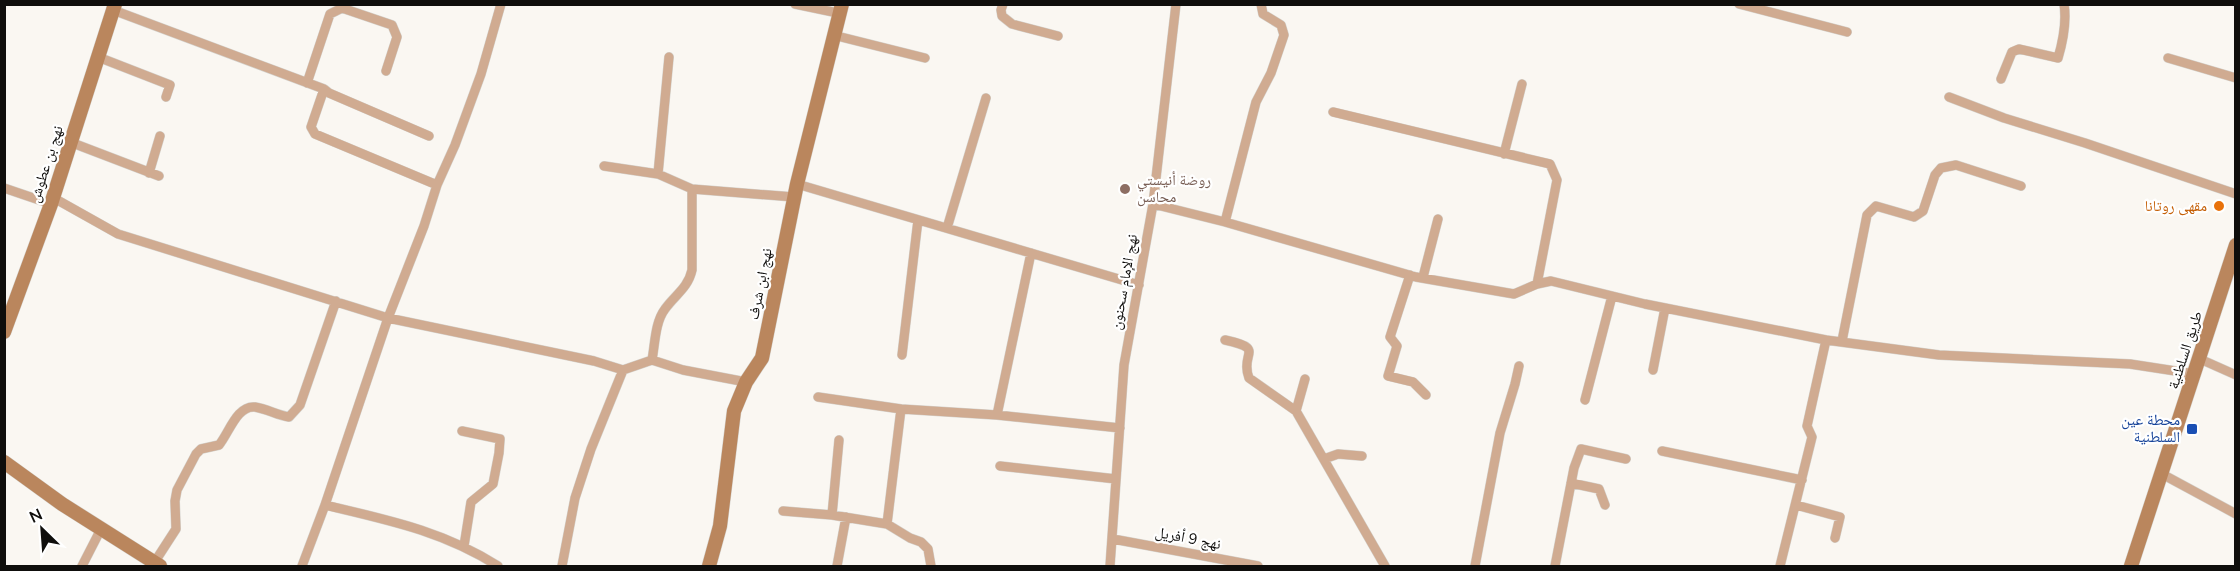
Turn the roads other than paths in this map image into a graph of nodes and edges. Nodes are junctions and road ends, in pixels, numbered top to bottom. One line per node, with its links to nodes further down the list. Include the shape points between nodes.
1 (501, 4): 35 (street, via 481,74)
2 (795, 4): 9 (street)
3 (1003, 4): 12 (street, via 1005,20)
4 (1176, 4): 42 (street, نهج الإمام سحنون)
5 (1261, 4): 45 (street, via 1263,14 1281,25 1284,36 1256,102)
6 (1739, 4): 10 (street)
7 (2064, 4): 19 (street, via 2067,18 2058,58 2019,49 2012,52)
8 (114, 7): 13 (street, نهج بن عطوش); 20 (street)
9 (840, 9): 11 (street, نهج ابن شرف)
10 (1847, 32)
11 (833, 35): 15 (street); 39 (street, نهج ابن شرف)
12 (1058, 36)
13 (98, 57): 23 (street, via 170,85); 29 (street, نهج بن عطوش)
14 (669, 57): 33 (street)
15 (925, 58)
16 (2168, 58): 18 (street)
17 (386, 71): 20 (street, via 398,37 392,25 342,8 330,14)
18 (2235, 78)
19 (2001, 79)
20 (307, 82): 22 (street)
21 (1522, 84): 30 (street)
22 (324, 89): 28 (street); 35 (street, via 311,127 315,134)
23 (166, 97)
24 (1949, 97): 40 (street)
25 (986, 98): 46 (street)
26 (1333, 112): 30 (street)
27 (160, 136): 32 (street)
28 (429, 136)
29 (70, 142): 32 (street); 41 (street, نهج بن عطوش)
30 (1504, 154): 51 (street, via 1550,164 1557,180)
31 (604, 166): 33 (street)
32 (149, 173): 34 (street)
33 (658, 174): 38 (street)
34 (159, 177)
35 (437, 185): 57 (street)
36 (2021, 186): 61 (street, via 1956,165 1941,168 1935,175 1923,211 1914,217 1876,206 1867,215)
37 (4, 188): 41 (street)
38 (692, 189): 39 (street); 64 (street, via 690,282 664,310)
39 (796, 191): 44 (street); 71 (street, نهج ابن شرف, via 762,358)
40 (2235, 194)
41 (51, 200): 54 (street, via 118,234); 56 (street, نهج بن عطوش)
42 (1153, 204): 45 (street); 52 (street, نهج الإمام سحنون)
43 (1438, 219): 50 (street)
44 (918, 220): 46 (street); 62 (street)
45 (1225, 222): 49 (street)
46 (947, 228): 48 (street)
47 (2235, 246): 63 (street, طريق السلطنية)
48 (1031, 253): 52 (street); 77 (street)
49 (1410, 275): 50 (street); 72 (street, via 1390,337 1396,346 1388,376 1413,382)
50 (1423, 278): 51 (street, via 1515,294)
51 (1537, 284): 53 (street, via 1551,281)
52 (1139, 285): 78 (street, نهج الإمام سحنون, via 1124,365)
53 (1612, 296): 55 (street); 74 (street)
54 (336, 302): 57 (street); 103 (street, via 295,412 289,417 248,407 219,445 196,454 177,490 176,529)
55 (1665, 308): 60 (street); 67 (street)
56 (8, 311): 58 (street, نهج بن عطوش)
57 (388, 318): 66 (street); 91 (street)
58 (4, 332)
59 (1225, 340): 76 (street, via 1247,346 1249,378)
60 (1826, 340): 61 (street); 89 (street, via 1807,426 1812,437)
61 (1842, 341): 68 (street, via 1939,355 2130,364)
62 (902, 355)
63 (2200, 359): 68 (street, طريق السلطنية); 69 (street)
64 (652, 360): 66 (street); 71 (street)
65 (1519, 366): 114 (street, via 1500,433)
66 (623, 370): 107 (street, via 575,498)
67 (1653, 370)
68 (2195, 374): 87 (street, طريق السلطنية)
69 (2235, 375)
70 (1305, 379): 76 (street)
71 (746, 382): 108 (street, نهج ابن شرف, via 734,411 720,526)
72 (1426, 395)
73 (818, 397): 75 (street)
74 (1585, 400)
75 (901, 409): 77 (street); 98 (street)
76 (1296, 411): 83 (street)
77 (997, 415): 78 (street)
78 (1120, 428): 88 (street, نهج الإمام سحنون)
79 (462, 431): 102 (street, via 500,439 493,483 471,502)
80 (839, 440): 96 (street)
81 (1662, 451): 89 (street)
82 (1362, 456): 83 (street, via 1338,454)
83 (1324, 459): 113 (street)
84 (1626, 459): 90 (street, via 1581,449)
85 (4, 462): 99 (street)
86 (1000, 466): 88 (street)
87 (2162, 474): 95 (street); 117 (street, طريق السلطنية)
88 (1116, 479): 101 (street, نهج الإمام سحنون)
89 (1802, 480): 93 (street)
90 (1571, 483): 92 (street, via 1599,489); 115 (street)
91 (325, 505): 102 (street, via 404,524); 105 (street)
92 (1605, 505)
93 (1796, 505): 100 (street, via 1840,517); 116 (street)
94 (783, 510): 96 (street)
95 (2235, 514)
96 (832, 515): 97 (street)
97 (846, 517): 98 (street); 109 (street)
98 (887, 524): 110 (street, via 921,542)
99 (102, 529): 103 (street); 104 (street)
100 (1835, 538)
101 (1113, 539): 111 (street, نهج الإمام سحنون); 112 (street, نهج 9 أفريل)
102 (465, 546): 106 (street)
103 (157, 565)
104 (82, 567)
105 (302, 567)
106 (498, 567)
107 (562, 567)
108 (709, 567)
109 (837, 567)
110 (931, 567)
111 (1110, 567)
112 (1258, 567)
113 (1385, 567)
114 (1475, 567)
115 (1555, 567)
116 (1780, 567)
117 (2131, 567)

